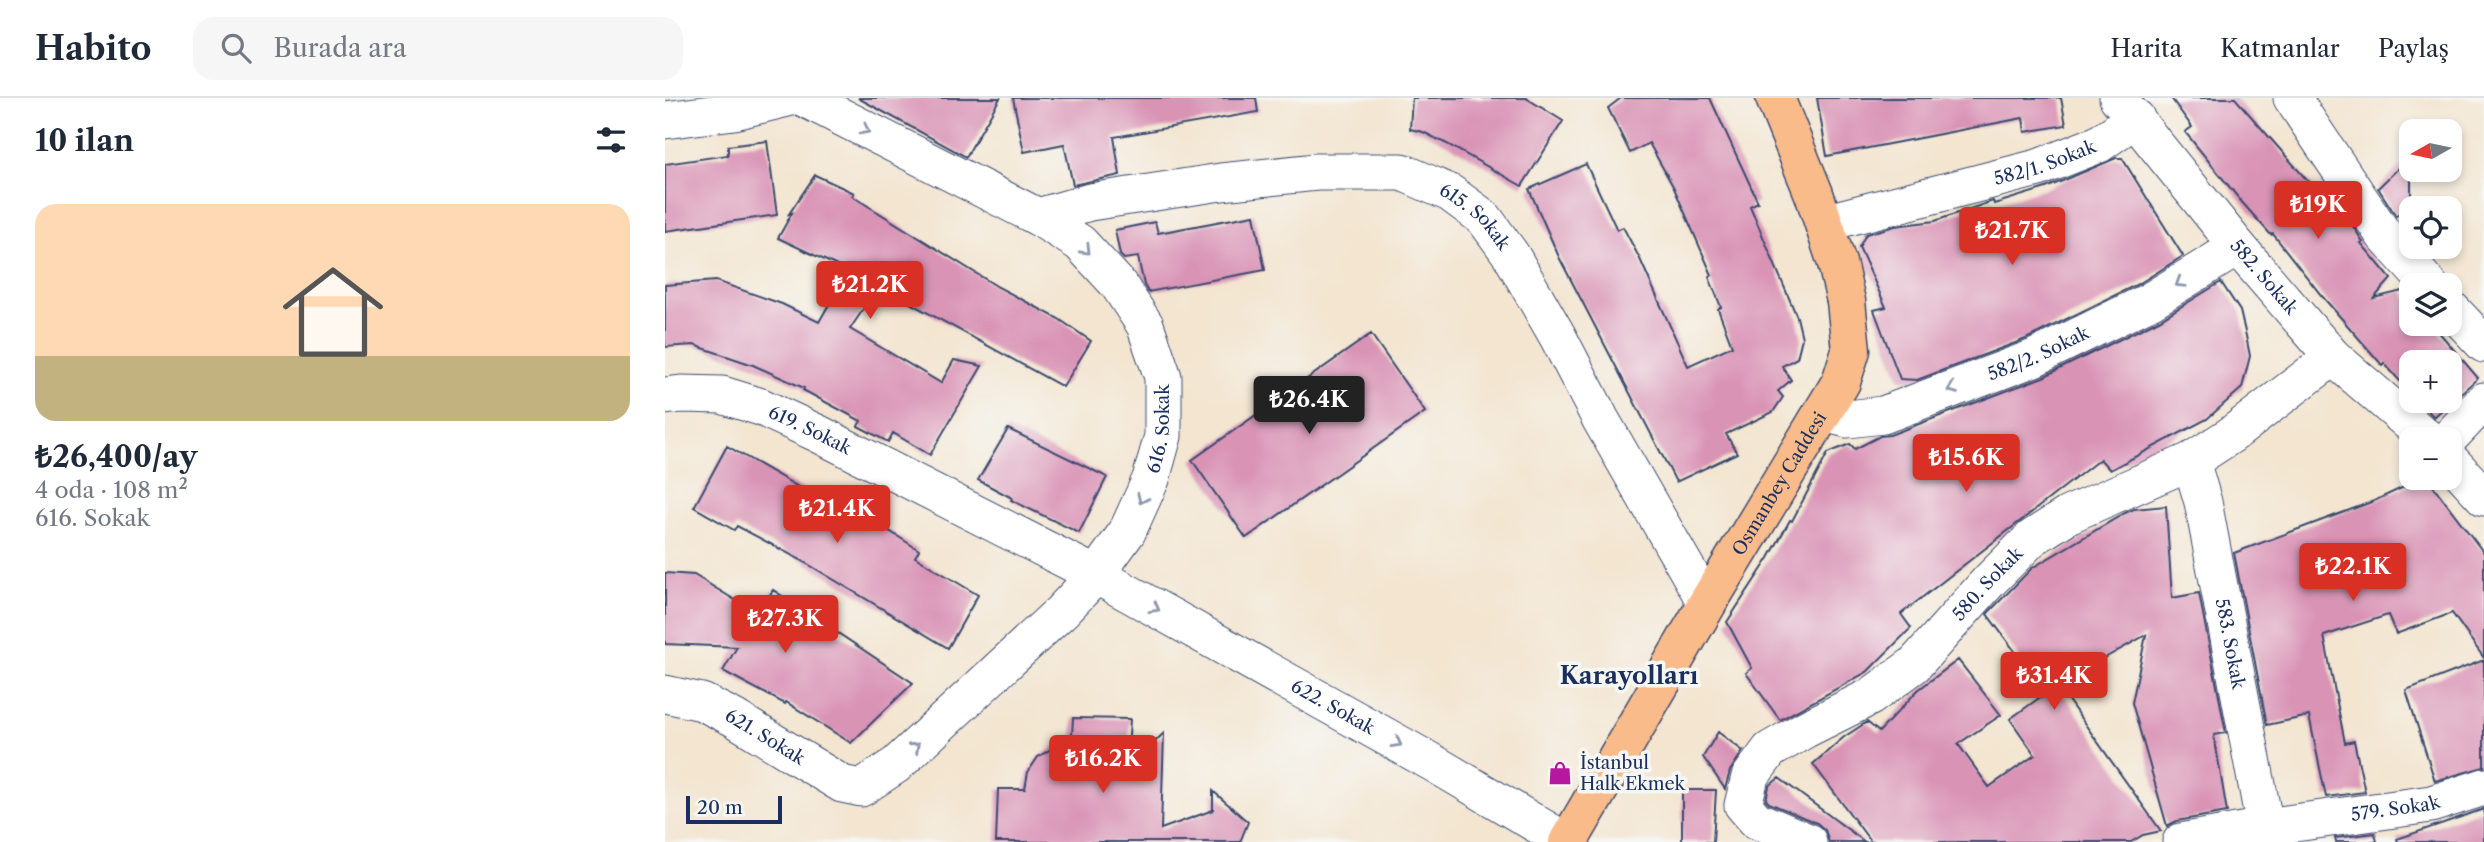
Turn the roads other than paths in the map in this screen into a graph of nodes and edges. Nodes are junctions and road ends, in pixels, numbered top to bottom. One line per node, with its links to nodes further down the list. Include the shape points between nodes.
1 (787, 98): 6 (street)
2 (804, 98): 7 (street, 616. Sokak, one-way to 7)
3 (1775, 98): 8 (main road, Osmanbey Caddesi)
4 (2291, 98): 10 (street, via 2384,235)
5 (2127, 108): 8 (street, 582/1. Sokak, via 2099,144 2038,167); 9 (street, 582. Sokak)
6 (665, 120)
7 (1038, 217): 22 (street, 616. Sokak, one-way to 22, via 1080,243 1118,284 1145,325 1163,377 1163,436 1151,479 1126,532); 23 (street, 615. Sokak, via 1090,202 1317,172 1402,172 1450,193 1484,218 1511,255)
8 (1824, 223): 16 (main road, Osmanbey Caddesi, via 1846,301 1851,350 1841,382)
9 (2238, 247): 13 (street, 582. Sokak); 16 (street, 582/2. Sokak, one-way to 16, via 2150,301 2034,358 1883,415 1848,419)
10 (2418, 273)
11 (2462, 321): 12 (street)
12 (2484, 344)
13 (2333, 357): 17 (street, 582. Sokak); 19 (street, 580. Sokak)
14 (665, 396): 22 (street, 619. Sokak, via 722,395 761,407)
15 (2484, 401): 18 (street)
16 (1823, 413): 23 (main road, Osmanbey Caddesi)
17 (2414, 427)
18 (2459, 427)
19 (2191, 461): 27 (street, 583. Sokak, via 2203,502); 29 (street, 580. Sokak, via 2068,515 2032,538 1913,666 1870,697 1770,750 1750,777 1743,805 1756,820)
20 (2462, 473): 21 (street)
21 (2484, 497)
22 (1096, 575): 26 (street, 616. Sokak, one-way to 22, via 896,765); 28 (street, 622. Sokak, one-way to 28)
23 (1707, 604): 28 (main road, Osmanbey Caddesi)
24 (665, 694): 26 (street, 621. Sokak, via 702,702 842,783)
25 (2484, 787): 27 (street, 579. Sokak, via 2431,804)
26 (861, 788)
27 (2265, 827): 30 (street, 579. Sokak)
28 (1567, 842)
29 (1808, 842)
30 (2181, 842)

